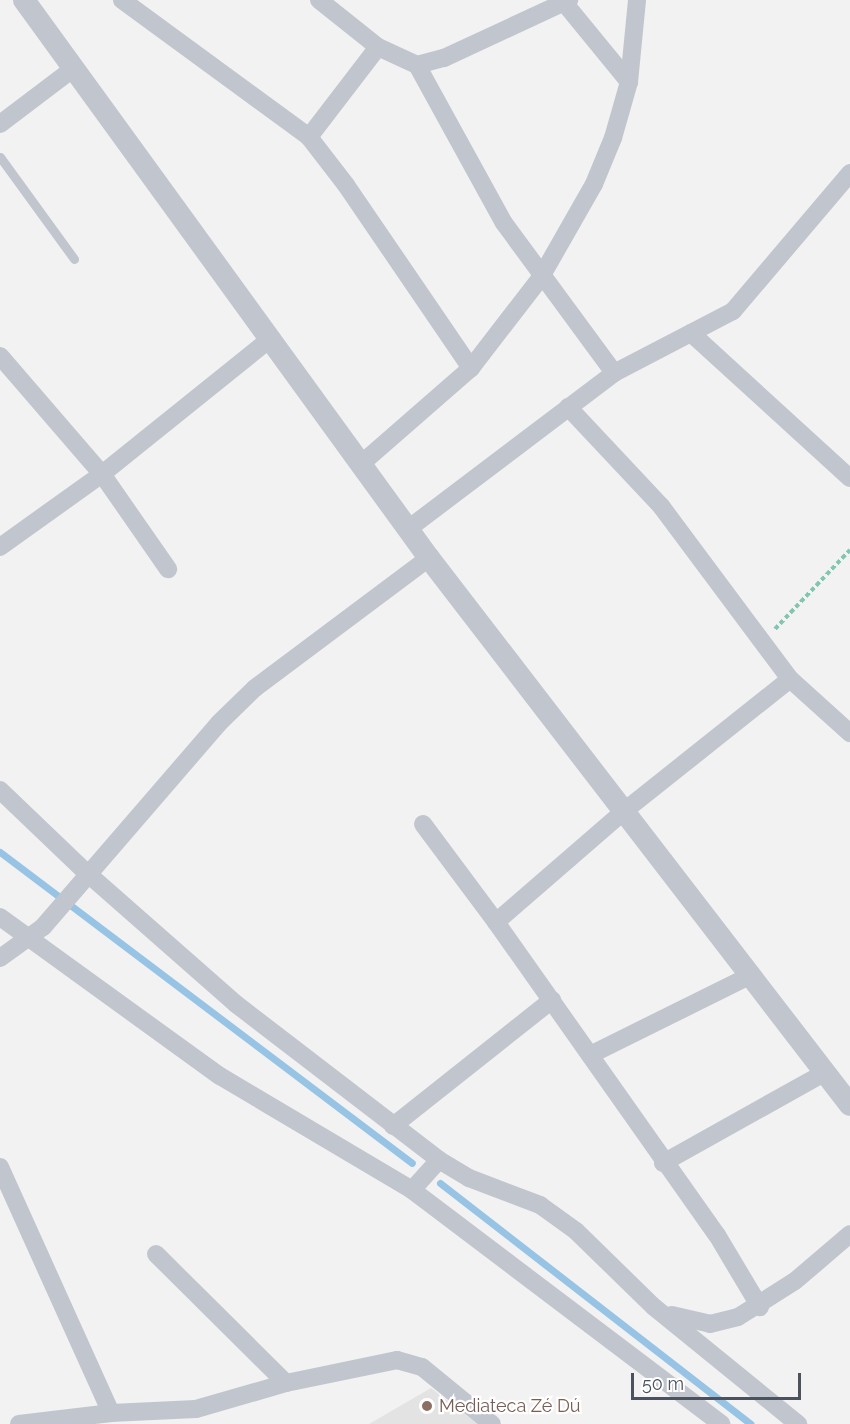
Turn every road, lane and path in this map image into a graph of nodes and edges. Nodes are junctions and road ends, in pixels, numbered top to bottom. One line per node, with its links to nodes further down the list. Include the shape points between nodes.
1 (24, 0): 8 (street)
2 (122, 0): 11 (street)
3 (319, 0): 6 (street)
4 (565, 0): 7 (street, via 444,58); 9 (street)
5 (637, 0): 9 (street)
6 (378, 47): 7 (street); 11 (street)
7 (417, 65): 15 (street, via 504,223)
8 (74, 68): 10 (street); 17 (street)
9 (629, 82): 15 (street, via 594,184)
10 (0, 124)
11 (309, 138): 19 (street, via 346,185)
12 (0, 157): 14 (lane)
13 (850, 173): 16 (street, via 742,302)
14 (74, 259)
15 (541, 277): 19 (street); 20 (street)
16 (691, 333): 20 (street); 24 (street)
17 (271, 338): 22 (street); 23 (street)
18 (0, 356): 23 (street)
19 (471, 368): 22 (street)
20 (614, 373): 21 (street)
21 (568, 407): 25 (street); 30 (street, via 661,506 686,544)
22 (361, 464): 25 (street)
23 (102, 474): 26 (street); 29 (street)
24 (850, 478)
25 (408, 529): 28 (street)
26 (2, 542)
27 (850, 550): 30 (path)
28 (429, 558): 34 (street); 36 (street, via 255,688 219,723)
29 (168, 569)
30 (764, 640): 31 (street)
31 (790, 679): 32 (street); 34 (street)
32 (850, 733)
33 (0, 790): 36 (street)
34 (623, 812): 38 (street); 41 (street)
35 (423, 824): 38 (street)
36 (87, 873): 39 (street); 46 (street, via 236,1004)
37 (0, 918): 39 (street)
38 (496, 922): 42 (street)
39 (29, 941): 40 (street); 50 (street, via 238,1088)
40 (0, 958)
41 (747, 977): 43 (street); 44 (street)
42 (552, 1000): 43 (street); 46 (street)
43 (590, 1055): 47 (street)
44 (824, 1073): 45 (street); 47 (street)
45 (850, 1106)
46 (393, 1126): 48 (street)
47 (663, 1162): 54 (street, via 717,1235)
48 (436, 1163): 50 (street); 53 (street, via 540,1206 576,1231)
49 (0, 1167): 56 (street)
50 (416, 1185): 59 (street)
51 (850, 1234): 54 (street)
52 (156, 1254): 55 (street)
53 (654, 1307): 54 (street, via 684,1321 710,1324); 60 (street)
54 (760, 1307)
55 (286, 1383): 56 (street, via 195,1409); 58 (street, via 397,1360 410,1361)
56 (111, 1413): 57 (street)
57 (19, 1424)
58 (492, 1424)
59 (720, 1424)
60 (798, 1424)

